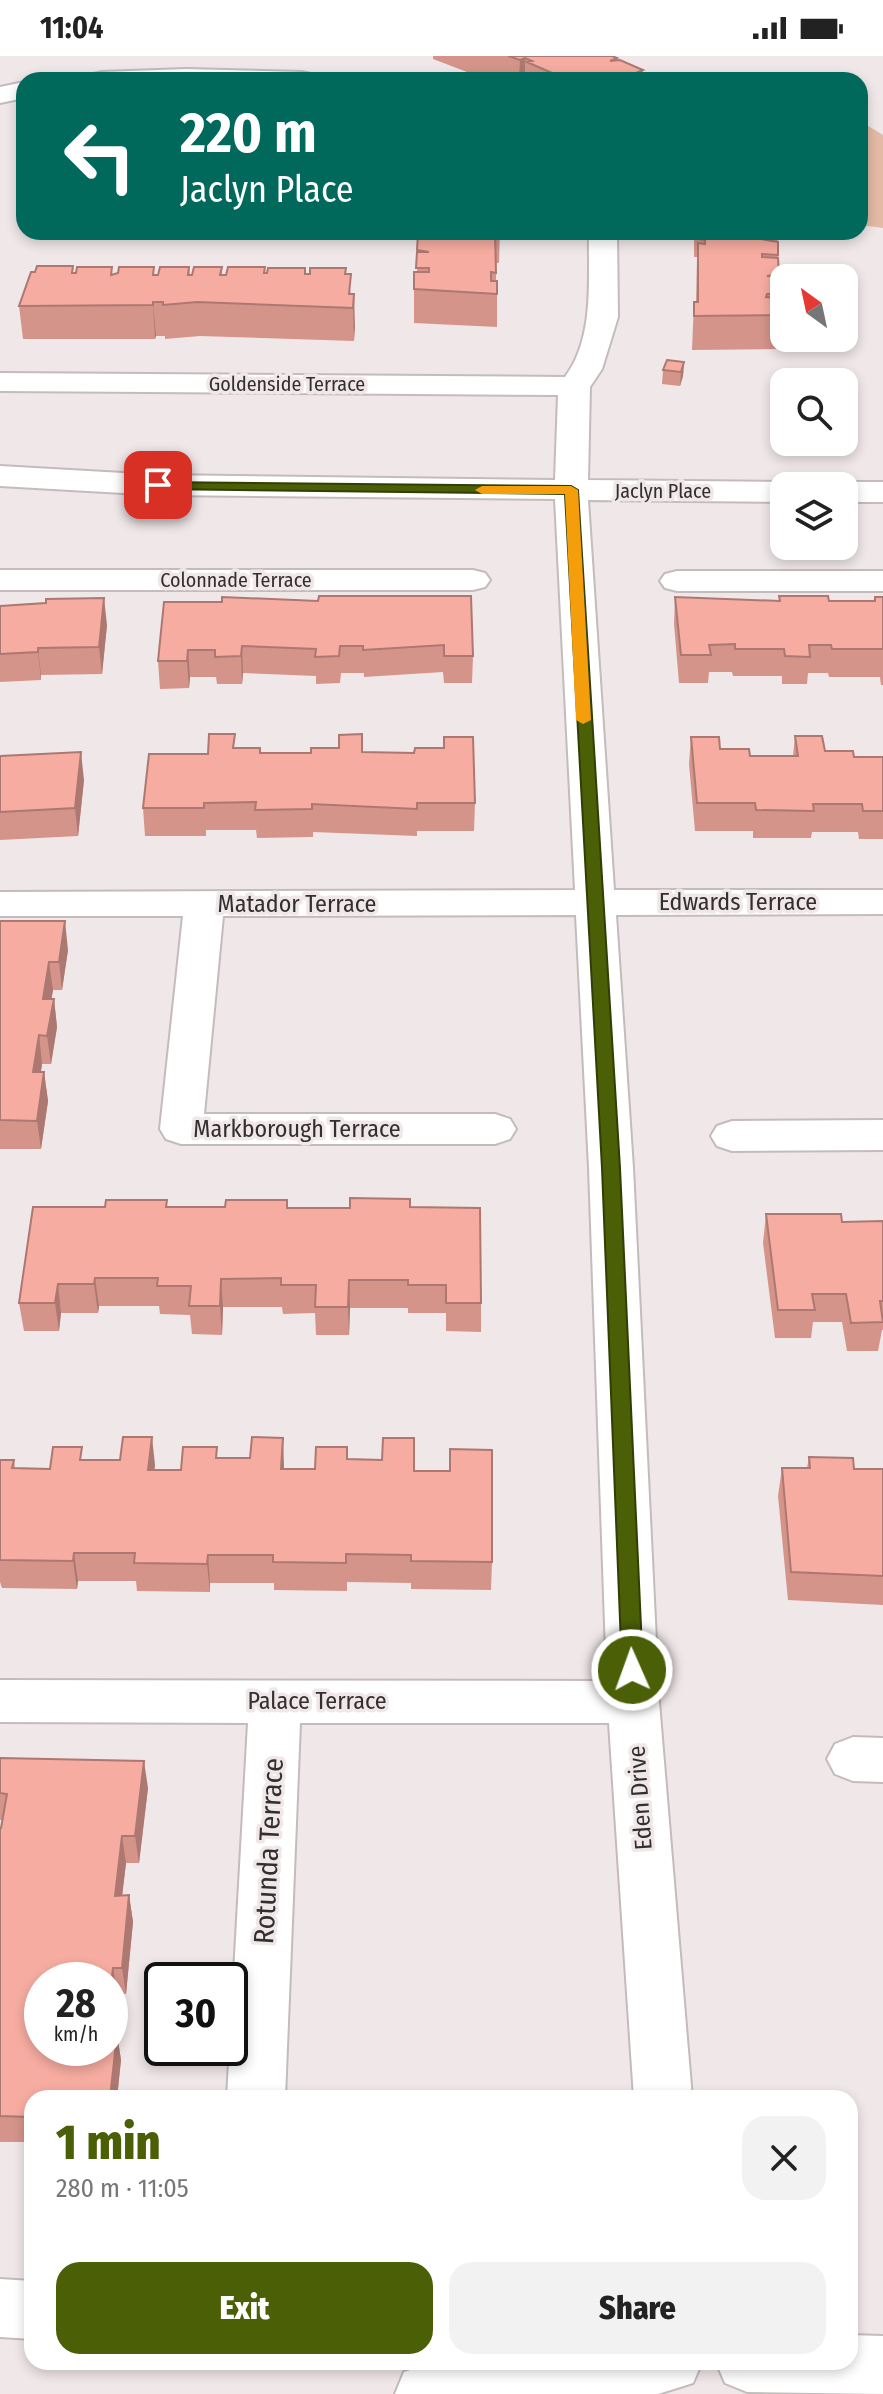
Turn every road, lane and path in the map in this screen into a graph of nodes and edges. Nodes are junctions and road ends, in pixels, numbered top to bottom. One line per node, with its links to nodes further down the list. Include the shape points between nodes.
1 (603, 240): 3 (street, via 603,317 587,369)
2 (0, 382): 3 (street, Goldenside Terrace)
3 (574, 386): 6 (street, Eden Drive)
4 (0, 476): 5 (street, Jaclyn Place)
5 (158, 485): 6 (street, Jaclyn Place); 10 (street, Jaclyn Place)
6 (571, 490): 7 (street, Jaclyn Place); 15 (street, Eden Drive)
7 (770, 492)
8 (858, 492): 9 (street)
9 (883, 492)
10 (0, 493)
11 (0, 580): 12 (street, Colonnade Terrace)
12 (473, 580)
13 (677, 581): 14 (street)
14 (883, 581)
15 (593, 902): 16 (street, Edwards Terrace); 18 (street, Matador Terrace); 24 (street, Eden Drive, via 611,1168)
16 (883, 902)
17 (0, 904): 18 (street, Matador Terrace)
18 (204, 905): 19 (street, Markborough Terrace, via 181,1129)
19 (495, 1129)
20 (883, 1135): 21 (street)
21 (732, 1136)
22 (0, 1701): 23 (street, Palace Terrace)
23 (275, 1701): 24 (street, Palace Terrace); 25 (street, Rotunda Terrace)
24 (633, 1702): 26 (street, Eden Drive)
25 (256, 2090)
26 (662, 2090)
27 (0, 2308): 28 (street)
28 (24, 2310)
29 (858, 2365): 30 (street)
30 (883, 2366)
31 (610, 2370): 33 (street)
32 (683, 2370): 34 (street)
33 (426, 2394)
34 (684, 2394)

